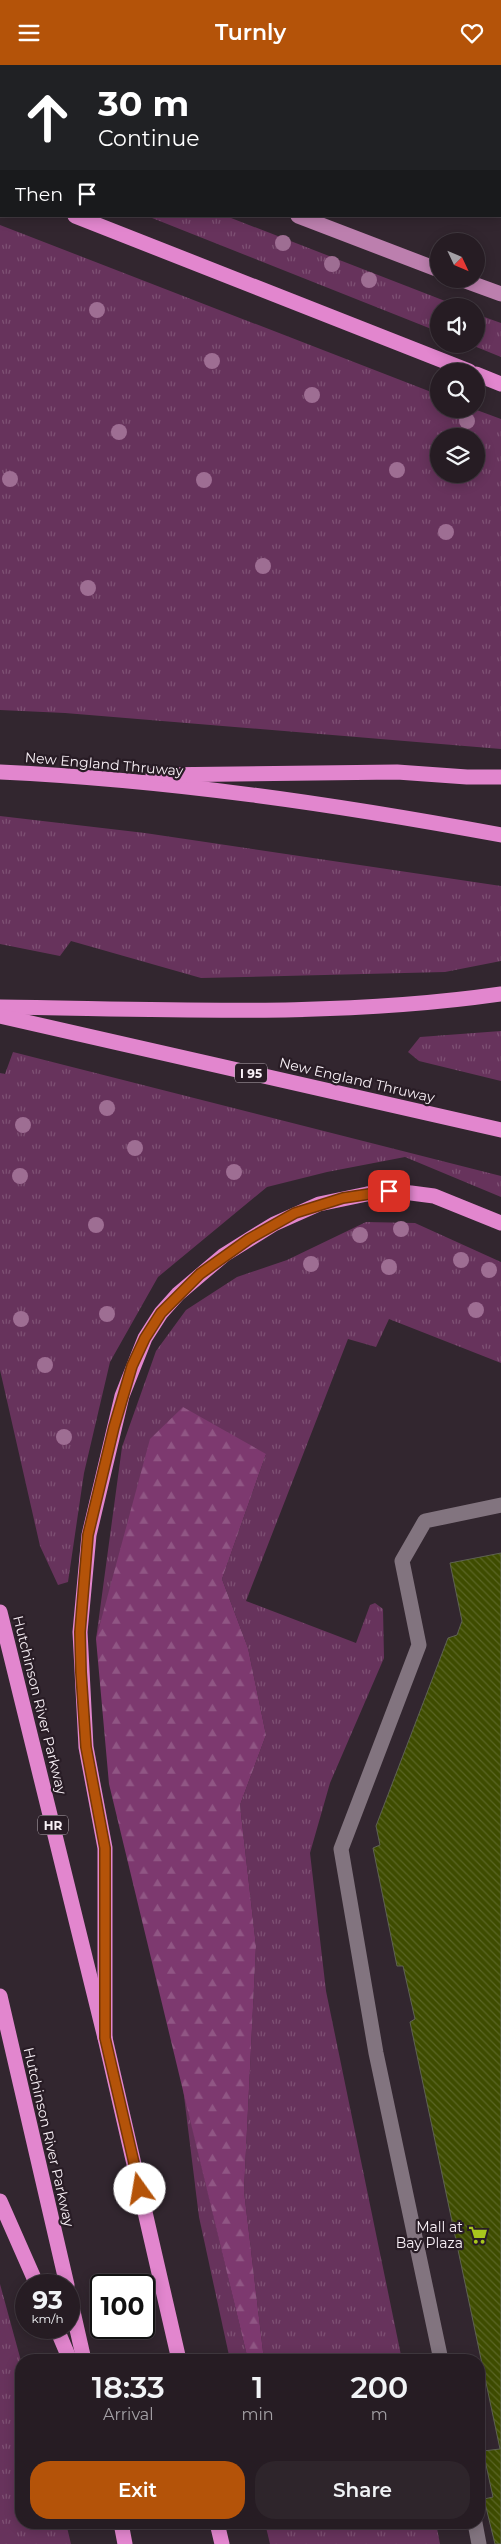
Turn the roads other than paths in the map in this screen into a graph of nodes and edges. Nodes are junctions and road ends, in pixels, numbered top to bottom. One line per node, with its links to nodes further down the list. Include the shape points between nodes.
1 (78, 217): 6 (highway)
2 (301, 217): 3 (main road)
3 (430, 267)
4 (485, 288): 5 (main road)
5 (501, 294)
6 (449, 363)
7 (485, 378): 8 (highway)
8 (501, 384)
9 (0, 772): 10 (highway, New England Thruway)
10 (78, 776): 11 (highway, via 397,772); 12 (highway, New England Thruway, via 244,792)
11 (501, 777)
12 (501, 835)
13 (501, 994): 14 (highway, via 410,1005 332,1009)
14 (0, 1007)
15 (0, 1016): 16 (highway, New England Thruway / I 95)
16 (501, 1130)
17 (501, 1223): 21 (highway, via 434,1196 411,1193 389,1191 319,1204 274,1224 224,1255 178,1294 145,1338 122,1396 88,1535 80,1632 86,1747 105,1848)
18 (501, 1505): 30 (lane, via 425,1521 402,1561 419,1645 341,1849 376,2053)
19 (0, 1612): 21 (highway, Hutchinson River Parkway / HR)
20 (0, 1996): 24 (highway, Hutchinson River Parkway)
21 (105, 2038): 29 (highway, Hutchinson River Parkway / HR)
22 (0, 2201): 23 (highway)
23 (32, 2274)
24 (64, 2274)
25 (61, 2339): 27 (highway)
26 (79, 2339): 28 (highway)
27 (67, 2354)
28 (83, 2354)
29 (178, 2354)
30 (440, 2354)
31 (122, 2529): 34 (highway)
32 (218, 2529): 35 (highway)
33 (476, 2529): 36 (lane)
34 (126, 2544)
35 (222, 2544)
36 (480, 2544)

